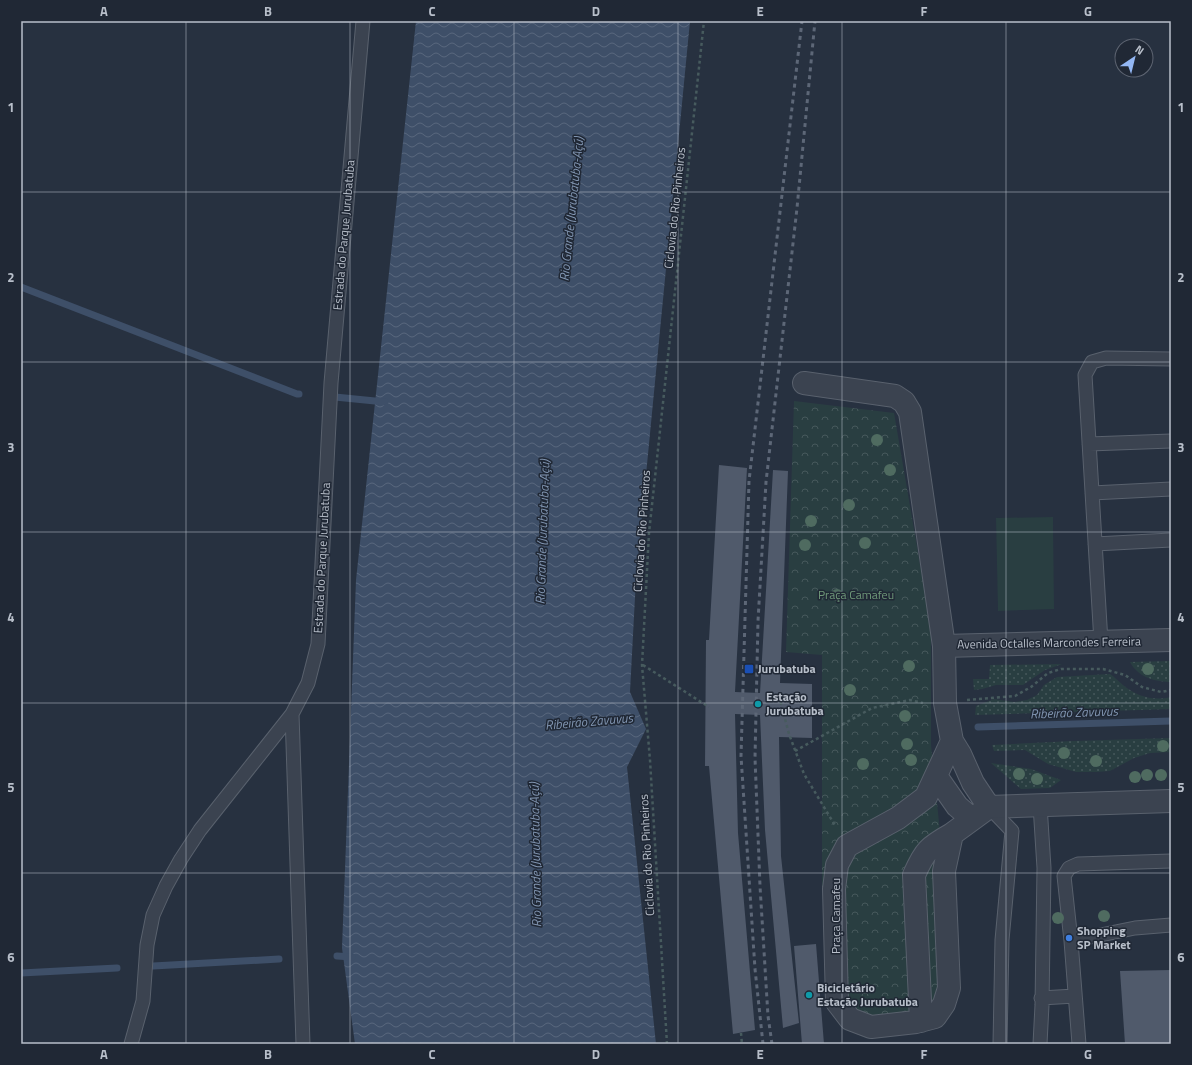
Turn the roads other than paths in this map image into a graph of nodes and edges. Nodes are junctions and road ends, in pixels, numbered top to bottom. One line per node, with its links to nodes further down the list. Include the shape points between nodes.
1 (363, 21): 13 (lane, Estrada do Parque Jurubatuba, via 331,383 318,644 308,683)
2 (1171, 359): 5 (lane, via 1106,358 1092,362 1085,375)
3 (804, 383): 12 (street, via 895,396 904,402 910,412)
4 (1171, 441): 5 (lane)
5 (1089, 444): 7 (lane)
6 (1171, 489): 7 (lane)
7 (1092, 493): 9 (lane)
8 (1171, 540): 9 (lane)
9 (1095, 544): 11 (lane)
10 (1171, 640): 11 (street, Avenida Octalles Marcondes Ferreira)
11 (1101, 642): 12 (street, Avenida Octalles Marcondes Ferreira)
12 (944, 646): 14 (street, Avenida Octalles Marcondes Ferreira, via 945,703)
13 (292, 714): 26 (lane, Estrada do Parque Jurubatuba, via 200,830 166,886 153,915 147,945 143,1001); 27 (lane)
14 (952, 741): 15 (street); 18 (street, Avenida Octalles Marcondes Ferreira, via 973,783)
15 (936, 776): 18 (street, via 957,806); 25 (street, Praça Camafeu, via 926,797 898,818 848,846 837,865 834,889 837,1002 850,1019 871,1027)
16 (1171, 801): 17 (street)
17 (1040, 805): 18 (street); 24 (lane, via 1044,868)
18 (981, 813): 19 (street); 28 (lane, via 1012,831 1002,940)
19 (952, 834): 25 (street, Praça Camafeu, via 944,871 949,988 944,1004 935,1016); 25 (street, via 932,845 914,875)
20 (1171, 861): 22 (lane, via 1078,864 1069,868 1064,876)
21 (1171, 925): 22 (lane, via 1135,928)
22 (1071, 941): 23 (lane)
23 (1075, 996): 24 (lane); 30 (lane)
24 (1042, 998): 29 (lane)
25 (920, 1021)
26 (131, 1044)
27 (303, 1044)
28 (1000, 1044)
29 (1040, 1044)
30 (1079, 1044)

